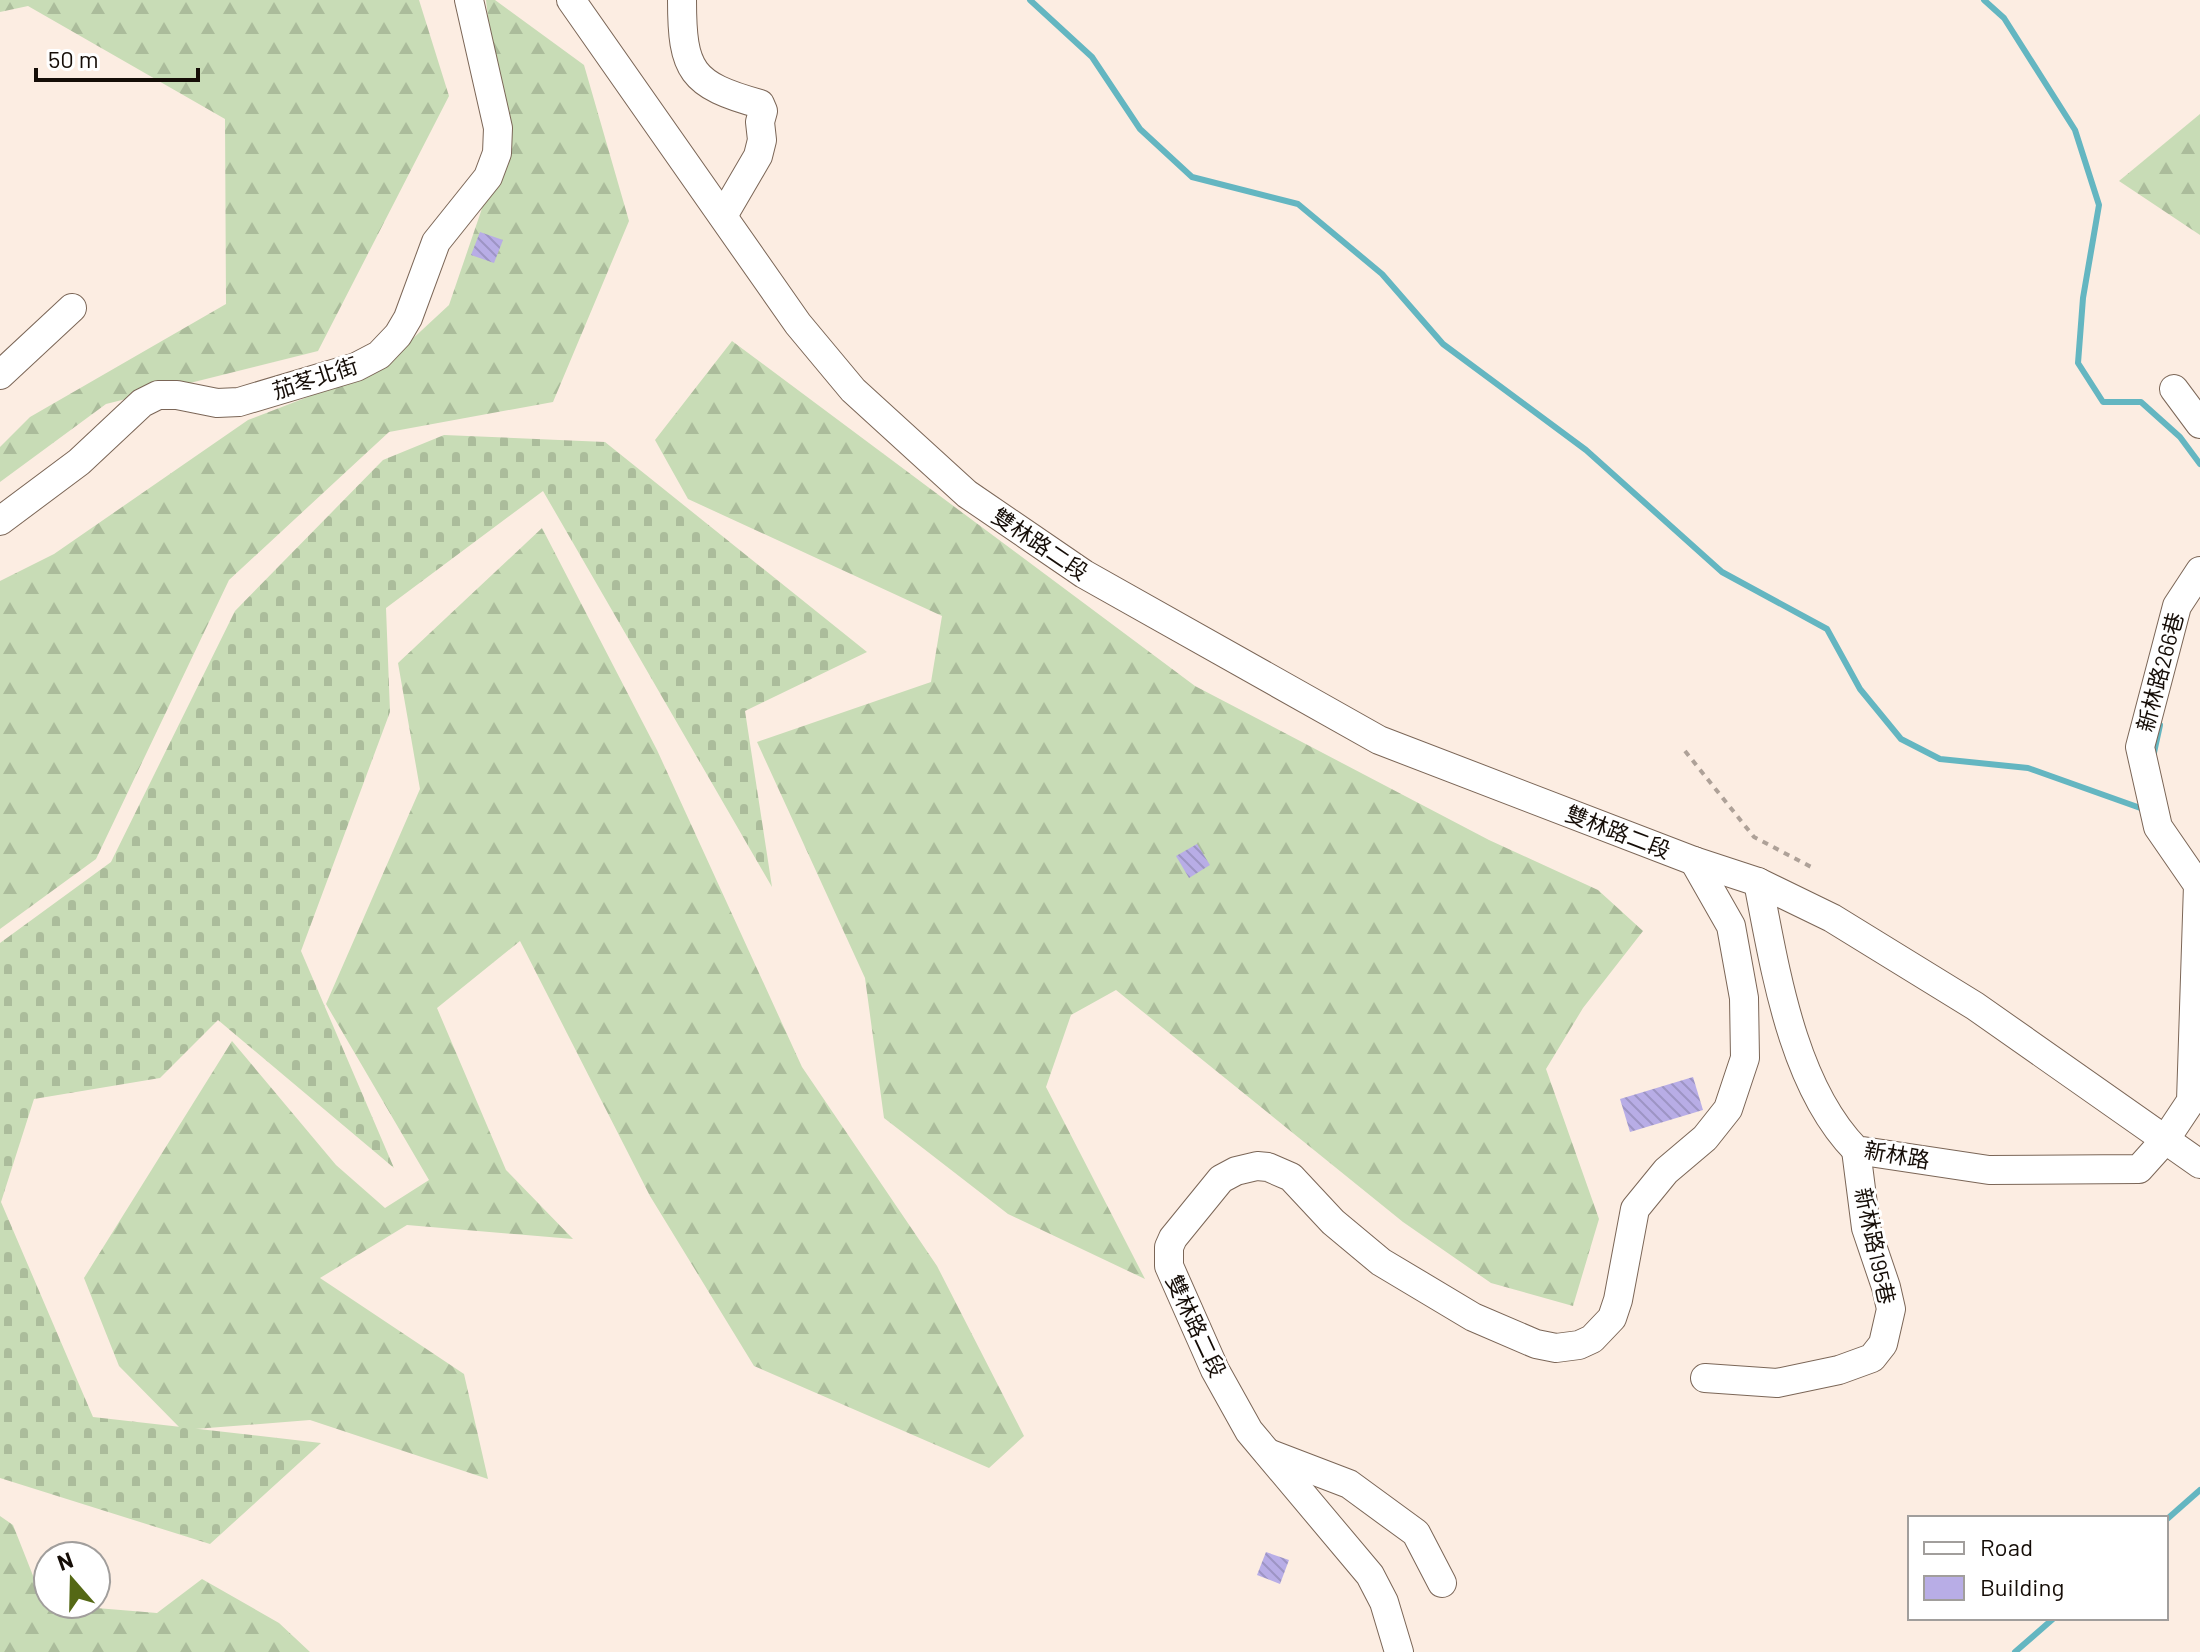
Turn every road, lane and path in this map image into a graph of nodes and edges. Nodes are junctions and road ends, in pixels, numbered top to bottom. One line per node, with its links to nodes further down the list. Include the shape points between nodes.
1 (469, 0): 9 (street, 茄苳北街, via 498,128 497,153 488,177 436,242 398,335 379,355 356,367 239,402 158,395)
2 (571, 0): 4 (street, 雙林路二段)
3 (682, 0): 4 (street, via 682,42 690,64 708,85 760,104 763,111 758,156)
4 (723, 216): 12 (street, 雙林路二段, via 798,324 853,390 967,494 1084,574 1379,740)
5 (72, 308): 6 (street)
6 (0, 375)
7 (2174, 389): 8 (street)
8 (2200, 424)
9 (0, 521)
10 (2200, 571): 15 (street, 新林路266巷, via 2177,606 2140,747 2155,815 2198,885 2191,1101)
11 (1685, 751): 13 (path, via 1754,837)
12 (1694, 861): 14 (street); 19 (street, 雙林路二段, via 1731,926 1744,998 1745,1058 1728,1109 1635,1209 1618,1300 1612,1318 1592,1339 1556,1348 1473,1317 1381,1262 1291,1177 1268,1167 1236,1171 1221,1179 1173,1238 1169,1266 1215,1370)
13 (1815, 869)
14 (1758, 882): 15 (street, via 1832,918 1975,1006); 16 (street, 新林路, via 1783,1007 1815,1090)
15 (2165, 1140): 16 (street, 新林路, via 2139,1169 1989,1170); 17 (street)
16 (1856, 1150): 18 (street, 新林路195巷, via 1866,1228 1891,1309 1883,1344 1872,1358 1777,1383)
17 (2200, 1164)
18 (1705, 1378)
19 (1267, 1453): 20 (street, via 1349,1484 1416,1533); 21 (street, 雙林路二段, via 1370,1575)
20 (1442, 1583)
21 (1399, 1652)

